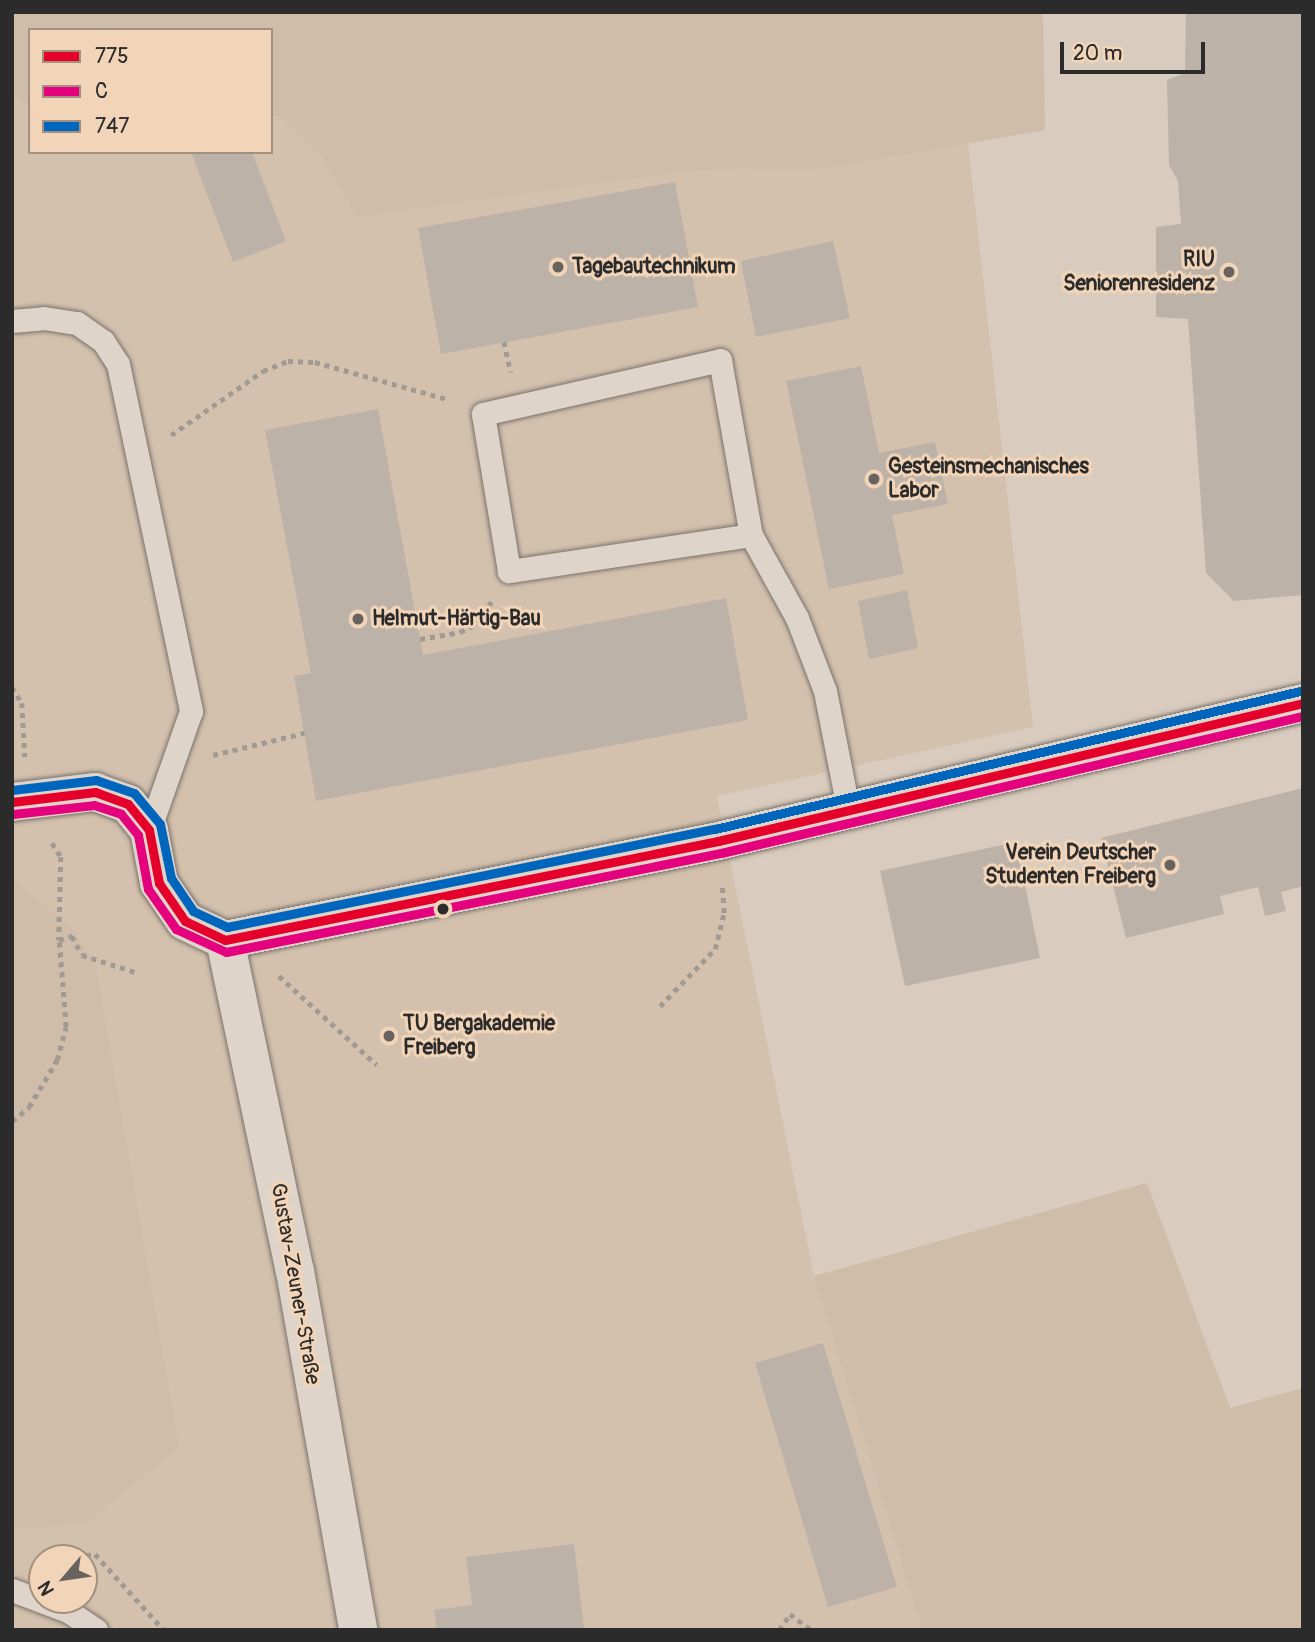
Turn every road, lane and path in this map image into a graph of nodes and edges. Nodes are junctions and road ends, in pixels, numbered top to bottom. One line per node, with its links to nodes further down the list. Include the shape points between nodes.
1 (12, 321): 5 (lane, via 44,318 77,323 103,341 118,364)
2 (504, 342): 3 (path)
3 (513, 381)
4 (483, 414): 5 (path, via 428,390 315,362 288,361 263,371); 6 (lane, via 720,360); 7 (lane)
5 (138, 457): 12 (lane, via 191,711)
6 (751, 535): 7 (lane); 14 (lane, via 797,618 825,691)
7 (509, 571): 8 (path, via 478,623 460,632)
8 (420, 639)
9 (12, 687): 13 (path, via 22,703)
10 (1303, 704): 14 (street)
11 (304, 733): 12 (path)
12 (172, 766): 15 (lane)
13 (20, 801): 15 (street, via 95,792 128,804); 17 (path, via 61,857)
14 (848, 808): 16 (street)
15 (149, 830): 18 (street, via 159,883 186,921)
16 (718, 841): 18 (street); 20 (path, via 724,913 716,949)
17 (59, 940): 19 (path, via 72,936 82,956); 22 (path, via 66,1027 57,1060 29,1107)
18 (225, 940): 21 (path, via 299,990); 27 (street, Gustav-Zeuner-Straße, via 295,1271)
19 (138, 974)
20 (660, 1006)
21 (376, 1065)
22 (12, 1121)
23 (98, 1556): 26 (path)
24 (12, 1590): 25 (lane, via 68,1611)
25 (96, 1630)
26 (164, 1630)
27 (358, 1630)
28 (779, 1630): 29 (path, via 790,1614)
29 (811, 1630)

